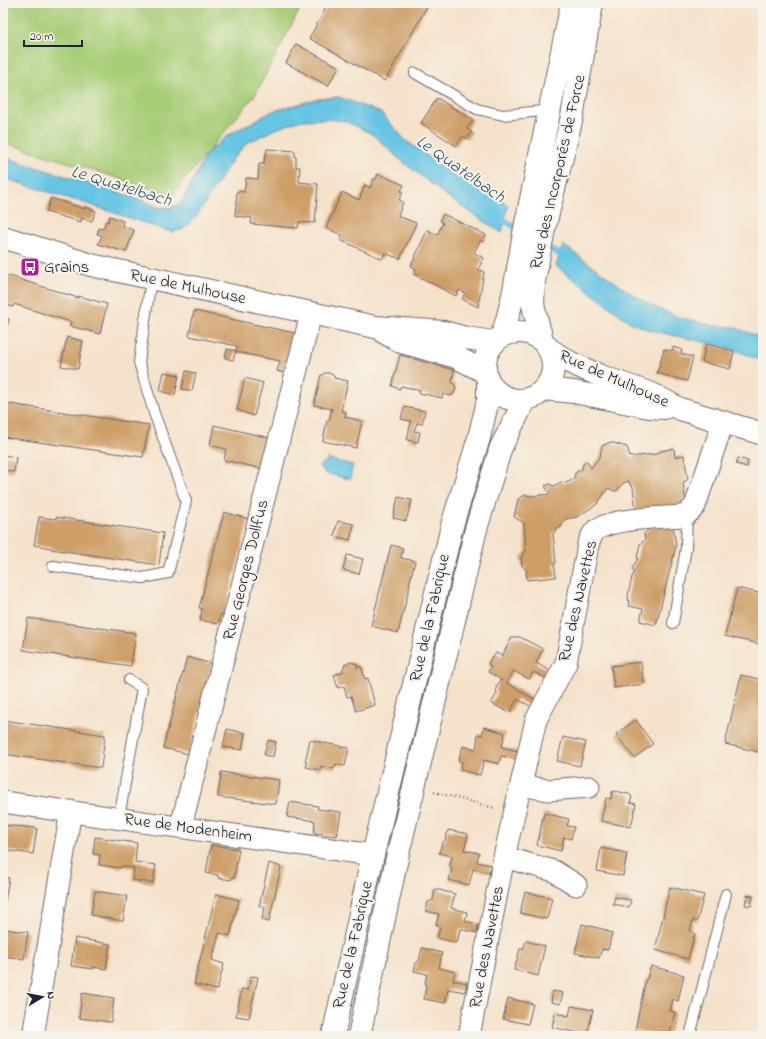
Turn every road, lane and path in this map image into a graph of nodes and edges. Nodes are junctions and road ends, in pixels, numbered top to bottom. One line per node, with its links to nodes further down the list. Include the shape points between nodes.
1 (572, 3): 4 (main road, Rue des Incorporés de Force)
2 (592, 3): 6 (main road, Rue des Incorporés de Force, via 572,117 544,229)
3 (415, 73): 4 (lane, via 477,109 503,115)
4 (551, 110): 6 (main road, Rue des Incorporés de Force, via 528,215)
5 (3, 237): 7 (main road, Rue de Mulhouse, via 91,265)
6 (528, 259): 10 (main road, Rue des Incorporés de Force, via 509,316); 11 (main road, Rue des Incorporés de Force, via 534,281 533,305)
7 (151, 279): 8 (main road, Rue de Mulhouse); 19 (lane, via 139,362 154,413 186,501 168,573 143,578)
8 (311, 314): 9 (main road, Rue de Mulhouse); 29 (street, Rue Georges Dollfus)
9 (375, 327): 10 (main road, Rue de Mulhouse, via 444,332 466,338); 12 (main road, Rue de Mulhouse, via 401,342 456,357)
10 (498, 338): 11 (main road, via 512,331 523,331 534,334); 12 (main road, via 487,351 484,361)
11 (546, 344): 13 (main road, via 553,359 553,370); 15 (main road, Rue de Mulhouse, via 569,362 604,378 652,394)
12 (486, 377): 14 (main road, via 495,391 504,397); 30 (main road, Rue de la Fabrique, via 488,400 453,522)
13 (544, 390): 14 (main road); 15 (main road, Rue de Mulhouse, via 574,392 649,408)
14 (525, 400): 24 (main road, Rue de la Fabrique, via 501,447 476,529)
15 (680, 409): 16 (main road, Rue de Mulhouse)
16 (723, 422): 17 (main road, Rue de Mulhouse); 18 (street, via 695,506)
17 (763, 434)
18 (687, 514): 20 (lane, via 686,548); 22 (street, Rue des Navettes, via 617,523 594,532 588,545 566,663 536,720)
19 (53, 566)
20 (673, 623)
21 (129, 680): 28 (lane, via 142,688)
22 (522, 785): 23 (street, via 548,790); 27 (street, Rue des Navettes)
23 (589, 787)
24 (414, 788): 27 (path); 32 (main road, Rue de la Fabrique)
25 (3, 802): 26 (street, Rue de Modenheim)
26 (71, 811): 28 (street, Rue de Modenheim); 35 (street)
27 (514, 814): 31 (street, Rue des Navettes)
28 (119, 818): 29 (street, Rue de Modenheim)
29 (181, 826): 30 (street, Rue de Modenheim)
30 (373, 855): 32 (main road); 36 (main road, Rue de la Fabrique)
31 (504, 857): 33 (street, via 554,871); 38 (street, Rue des Navettes)
32 (397, 858): 37 (main road, Rue de la Fabrique)
33 (576, 885)
34 (726, 894): 39 (lane)
35 (33, 1036)
36 (333, 1036)
37 (359, 1036)
38 (469, 1036)
39 (690, 1036)

